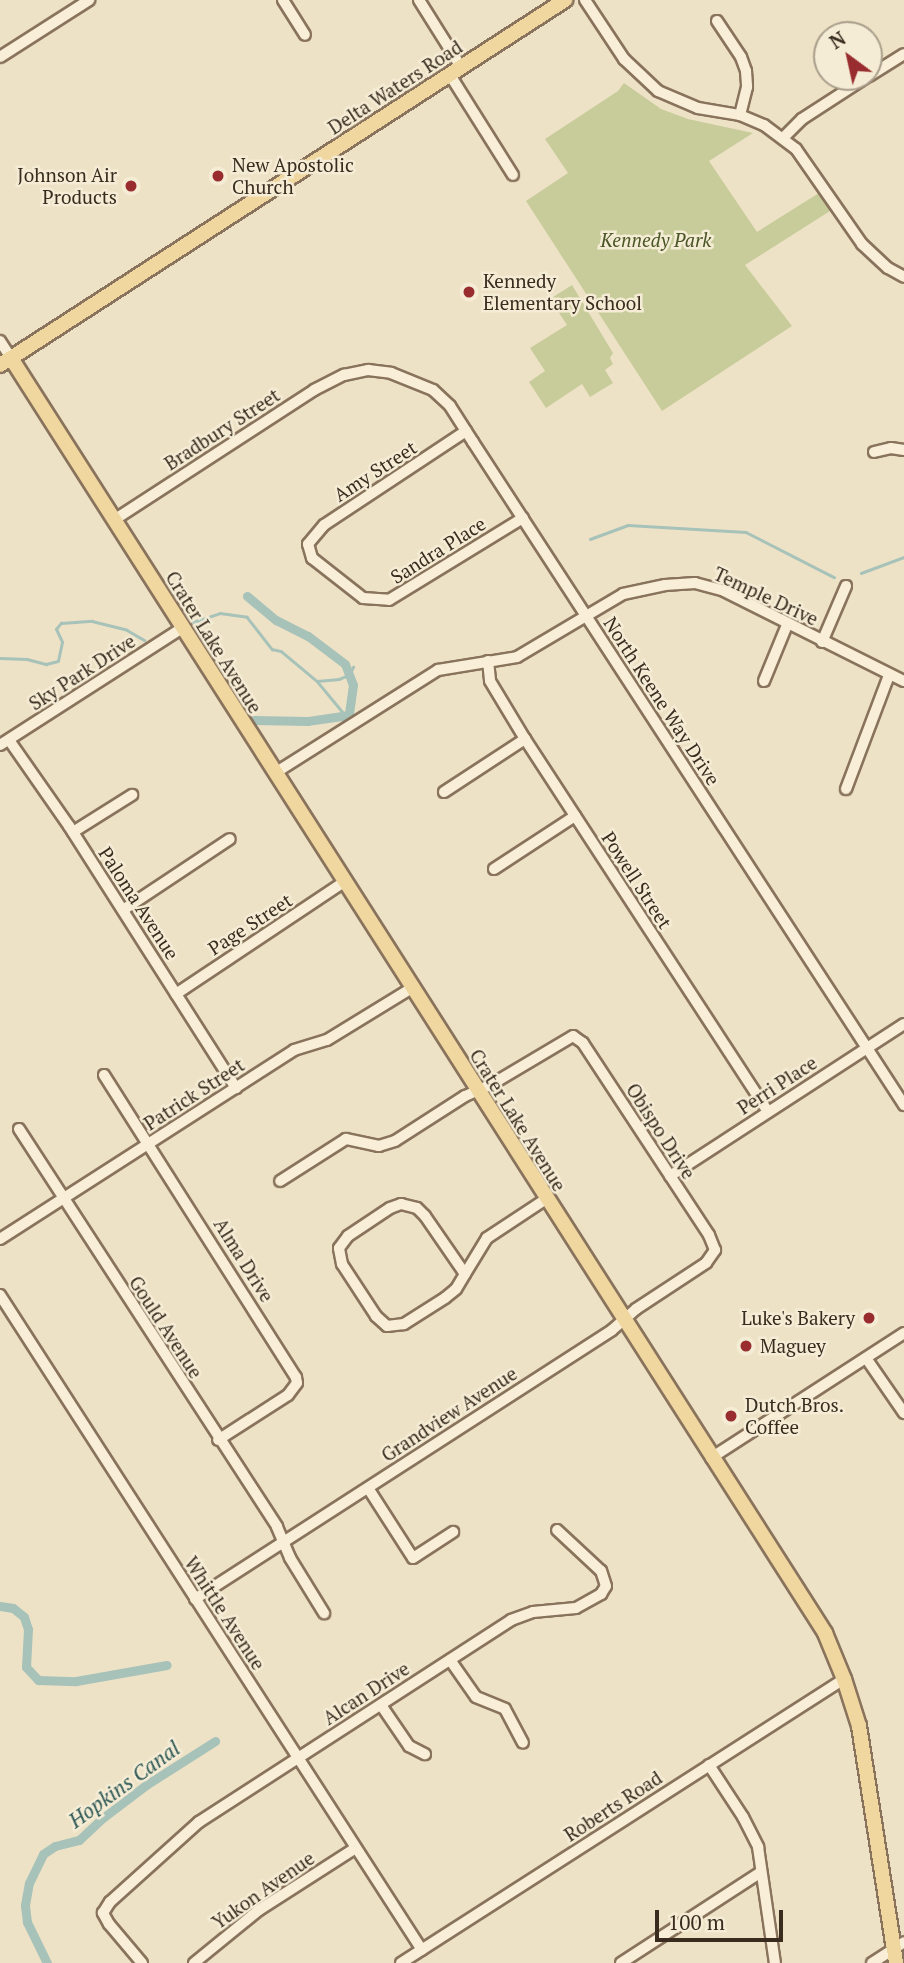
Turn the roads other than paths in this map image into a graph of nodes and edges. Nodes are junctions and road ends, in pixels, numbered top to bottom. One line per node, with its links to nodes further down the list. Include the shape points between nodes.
1 (89, 0): 9 (street)
2 (282, 0): 7 (street)
3 (419, 0): 11 (street)
4 (565, 0): 11 (main road, Delta Waters Road)
5 (585, 0): 13 (street, via 624,60 657,90 698,108)
6 (718, 20): 13 (street, via 746,72)
7 (305, 35)
8 (904, 54): 10 (street)
9 (0, 58)
10 (883, 67)
11 (456, 71): 15 (street); 18 (main road, Delta Waters Road)
12 (845, 91): 14 (street, via 802,119)
13 (740, 115): 14 (street)
14 (783, 138): 16 (street, via 814,172 862,244)
15 (513, 175)
16 (904, 277)
17 (0, 341): 18 (street, Crater Lake Avenue)
18 (6, 362): 24 (main road, Crater Lake Avenue)
19 (352, 373): 20 (street, North Keene Way Drive, via 391,373 421,383 443,398); 24 (street, Bradbury Street, via 314,390)
20 (467, 431): 23 (street, North Keene Way Drive); 25 (street, Amy Street, via 324,525)
21 (904, 450): 22 (street)
22 (874, 452)
23 (523, 518): 25 (street, Sandra Place, via 388,600 363,598 318,566); 27 (street, North Keene Way Drive)
24 (114, 520): 29 (main road, Crater Lake Avenue)
25 (308, 544)
26 (846, 586): 30 (street)
27 (586, 616): 28 (street, Temple Drive, via 623,594 695,583 724,592); 31 (street, Temple Drive, via 528,652); 50 (street, North Keene Way Drive)
28 (787, 625): 30 (street, Temple Drive); 33 (street)
29 (183, 628): 36 (street, Sky Park Drive); 37 (main road, Crater Lake Avenue)
30 (822, 642): 32 (street, Temple Drive)
31 (488, 662): 35 (street, Powell Street, via 490,681); 37 (street, Temple Drive, via 457,665 429,675)
32 (888, 675): 34 (street, Temple Drive); 38 (street)
33 (764, 681)
34 (904, 681)
35 (525, 739): 39 (street); 41 (street, Powell Street)
36 (4, 742): 42 (street, Paloma Avenue)
37 (275, 773): 45 (main road, Crater Lake Avenue)
38 (846, 789)
39 (444, 792)
40 (132, 795): 42 (street)
41 (575, 816): 44 (street); 55 (street, Powell Street)
42 (73, 832): 46 (street, Paloma Avenue)
43 (230, 839): 46 (street)
44 (494, 869)
45 (344, 882): 47 (main road, Crater Lake Avenue); 48 (street, Page Street)
46 (123, 910): 48 (street, Paloma Avenue)
47 (412, 988): 52 (street, Patrick Street, via 327,1040 294,1051); 53 (main road, Crater Lake Avenue)
48 (176, 994): 52 (street, Paloma Avenue)
49 (904, 1024): 50 (street, Perri Place)
50 (867, 1048): 54 (street, North Keene Way Drive); 55 (street, Perri Place)
51 (104, 1075): 57 (street, Alma Drive)
52 (236, 1088): 57 (street, Patrick Street)
53 (477, 1090): 58 (street, Obispo Drive, via 573,1036 583,1043); 59 (street, via 395,1141 379,1146 346,1139); 61 (main road, Crater Lake Avenue)
54 (904, 1105)
55 (768, 1112): 58 (street, Perri Place)
56 (19, 1129): 60 (street, Gould Avenue)
57 (149, 1144): 60 (street, Patrick Street); 70 (street, Alma Drive, via 298,1383 288,1395)
58 (670, 1175): 63 (street, Obispo Drive)
59 (280, 1181)
60 (64, 1198): 62 (street, Patrick Street); 70 (street, Gould Avenue)
61 (545, 1199): 64 (street, via 487,1238); 66 (main road, Crater Lake Avenue)
62 (0, 1239)
63 (715, 1250): 66 (street, Grandview Avenue, via 706,1263)
64 (465, 1273): 64 (street, via 445,1298 404,1324 387,1326 342,1264 339,1248 348,1236 390,1208 409,1205 425,1216)
65 (0, 1295): 76 (street, Whittle Avenue)
66 (623, 1320): 71 (main road, Crater Lake Avenue); 72 (street, Grandview Avenue)
67 (904, 1333): 68 (street)
68 (866, 1357): 69 (street); 71 (street)
69 (904, 1413)
70 (218, 1440): 75 (street, Gould Avenue)
71 (710, 1458): 79 (main road, Crater Lake Avenue, via 813,1613)
72 (368, 1488): 74 (street, via 413,1558); 75 (street, Grandview Avenue)
73 (557, 1530): 78 (street, Alcan Drive, via 601,1571 605,1591 576,1608 533,1612 511,1620)
74 (453, 1532)
75 (283, 1543): 76 (street, Grandview Avenue); 77 (street, Gould Avenue)
76 (195, 1598): 83 (street, Whittle Avenue)
77 (324, 1613)
78 (450, 1660): 80 (street, Alcan Drive); 81 (street, via 476,1697 505,1709)
79 (844, 1679): 84 (street, Roberts Road); 87 (main road, Crater Lake Avenue, via 862,1742)
80 (381, 1705): 82 (street, via 409,1746); 83 (street, Alcan Drive)
81 (523, 1743)
82 (425, 1754)
83 (297, 1758): 85 (street, Whittle Avenue); 91 (street, Alcan Drive, via 200,1822 110,1902 103,1913)
84 (709, 1765): 86 (street, via 752,1832); 89 (street, Roberts Road)
85 (354, 1849): 89 (street, Whittle Avenue); 92 (street, Yukon Avenue, via 259,1910)
86 (761, 1872): 94 (street); 95 (street)
87 (886, 1898): 88 (main road); 90 (main road, Crater Lake Avenue)
88 (904, 1927)
89 (422, 1950): 93 (street, Roberts Road)
90 (898, 1951): 96 (street)
91 (142, 1963)
92 (194, 1963)
93 (401, 1963)
94 (621, 1963)
95 (775, 1963)
96 (872, 1963)

